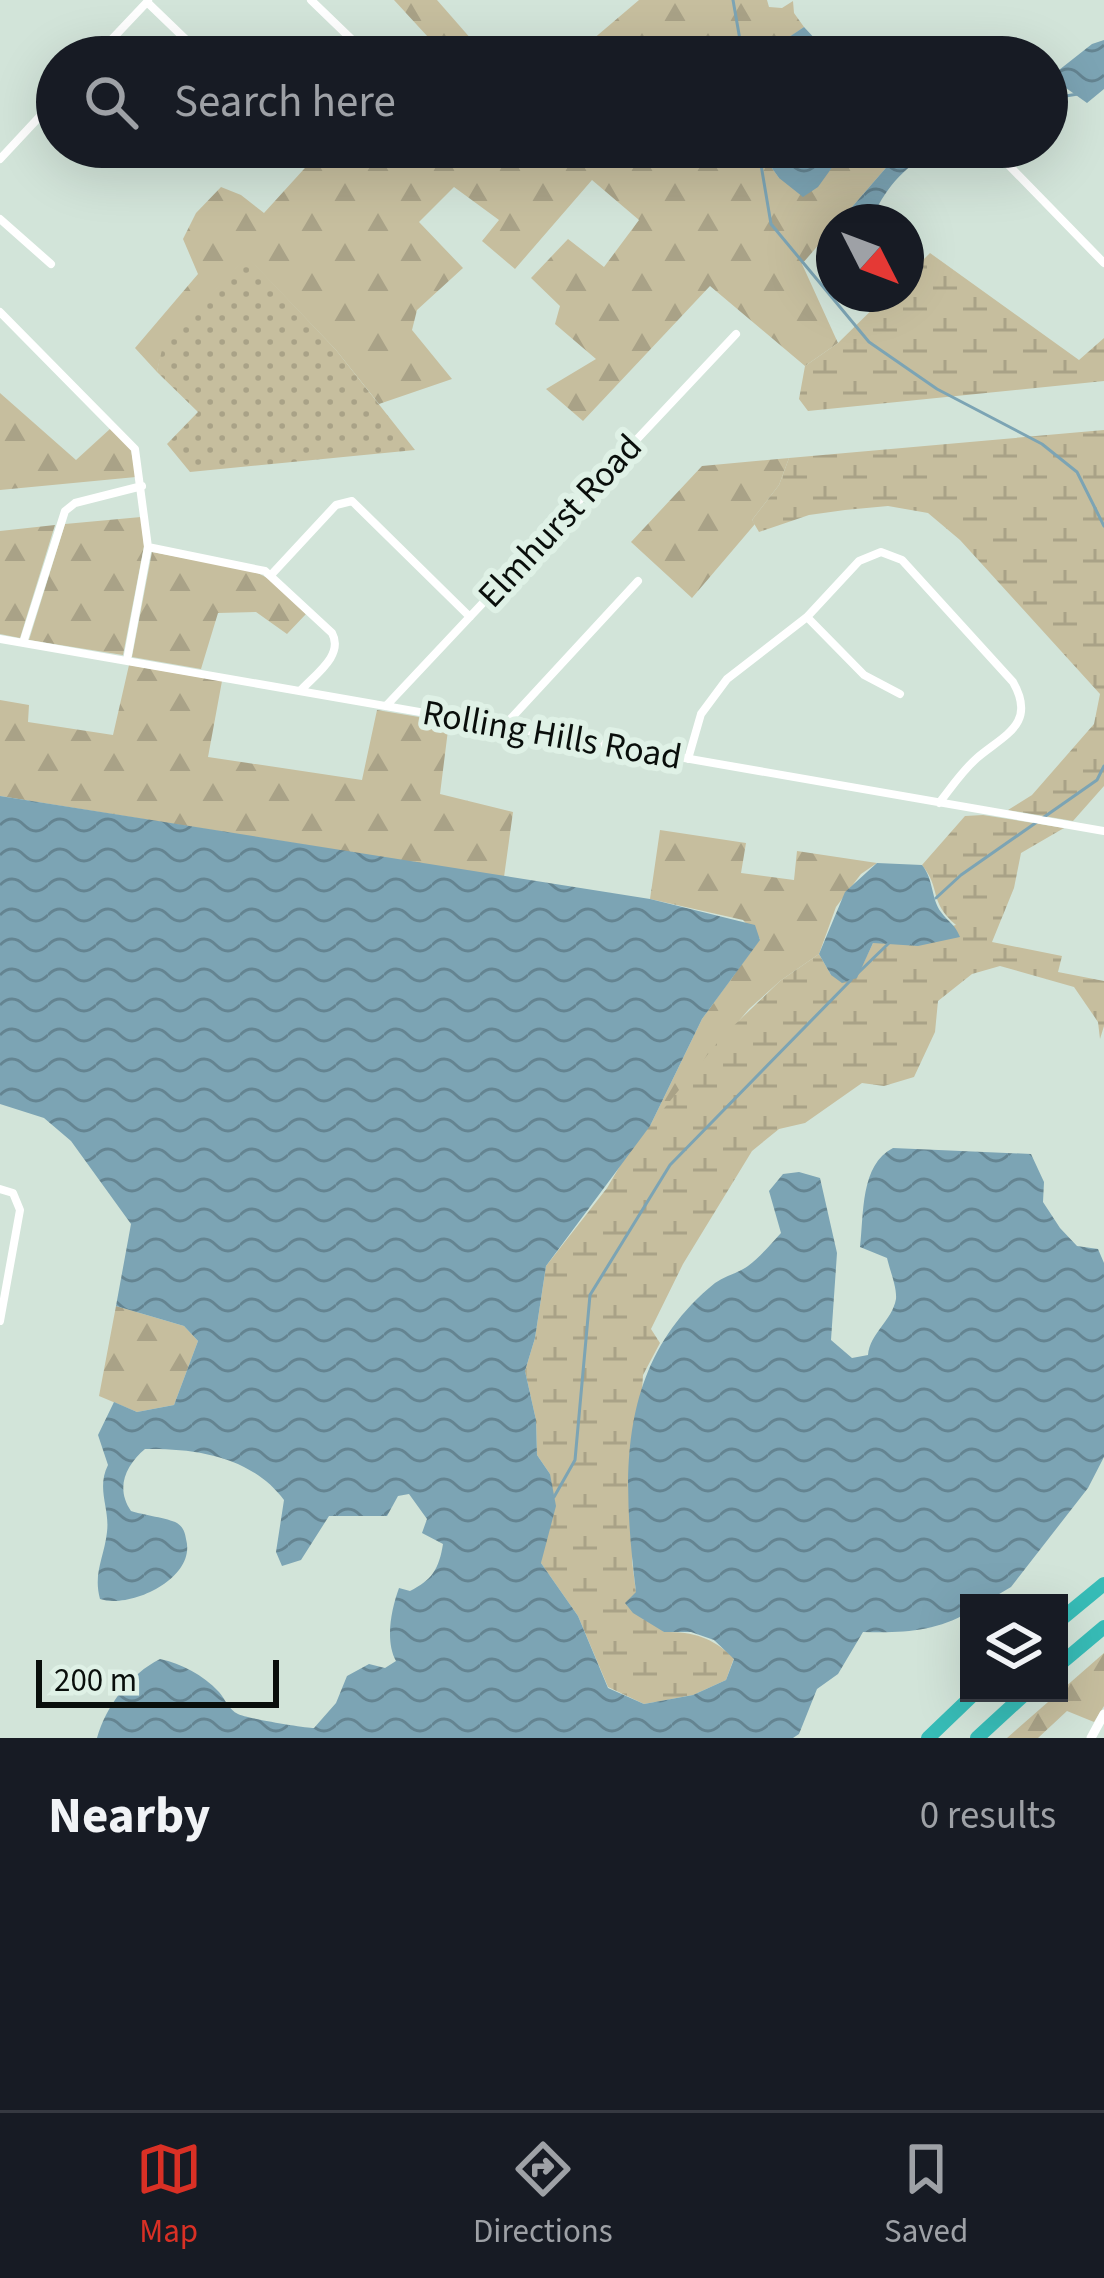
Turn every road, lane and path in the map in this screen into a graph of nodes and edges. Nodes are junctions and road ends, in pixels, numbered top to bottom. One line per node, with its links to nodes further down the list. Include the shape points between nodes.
1 (310, 0): 5 (street)
2 (148, 1): 3 (street); 4 (street)
3 (115, 36)
4 (183, 36)
5 (348, 36)
6 (36, 120): 7 (street)
7 (0, 159)
8 (1012, 168): 10 (street)
9 (0, 219): 11 (street)
10 (1104, 263)
11 (51, 264)
12 (0, 312): 14 (street, via 131,443)
13 (736, 334): 18 (street, Elmhurst Road)
14 (142, 486): 15 (street); 21 (street, via 65,511)
15 (148, 547): 16 (street); 22 (street)
16 (271, 575): 18 (street, via 336,505 352,501); 23 (street, via 337,643)
17 (638, 580): 26 (street)
18 (470, 617): 25 (street, Elmhurst Road)
19 (806, 617): 24 (street, via 864,675); 27 (street, via 710,697); 28 (street, via 859,561 889,553 1013,682 1022,702 1017,724)
20 (0, 639): 21 (street, Rolling Hills Road)
21 (23, 643): 22 (street, Rolling Hills Road)
22 (127, 660): 23 (street, Rolling Hills Road)
23 (300, 691): 25 (street, Rolling Hills Road)
24 (900, 694)
25 (385, 706): 26 (street, Rolling Hills Road)
26 (503, 727): 27 (street, Rolling Hills Road)
27 (688, 758): 28 (street, Rolling Hills Road)
28 (939, 803): 29 (street, Rolling Hills Road)
29 (1104, 831)
30 (0, 1190): 31 (street, via 19,1201)
31 (0, 1321)
32 (1104, 1585): 33 (highway)
33 (1068, 1614)
34 (1104, 1627): 35 (highway)
35 (1068, 1657)
36 (966, 1702): 39 (highway)
37 (1017, 1702): 40 (highway)
38 (1104, 1714): 41 (street)
39 (928, 1738)
40 (977, 1738)
41 (1091, 1738)

